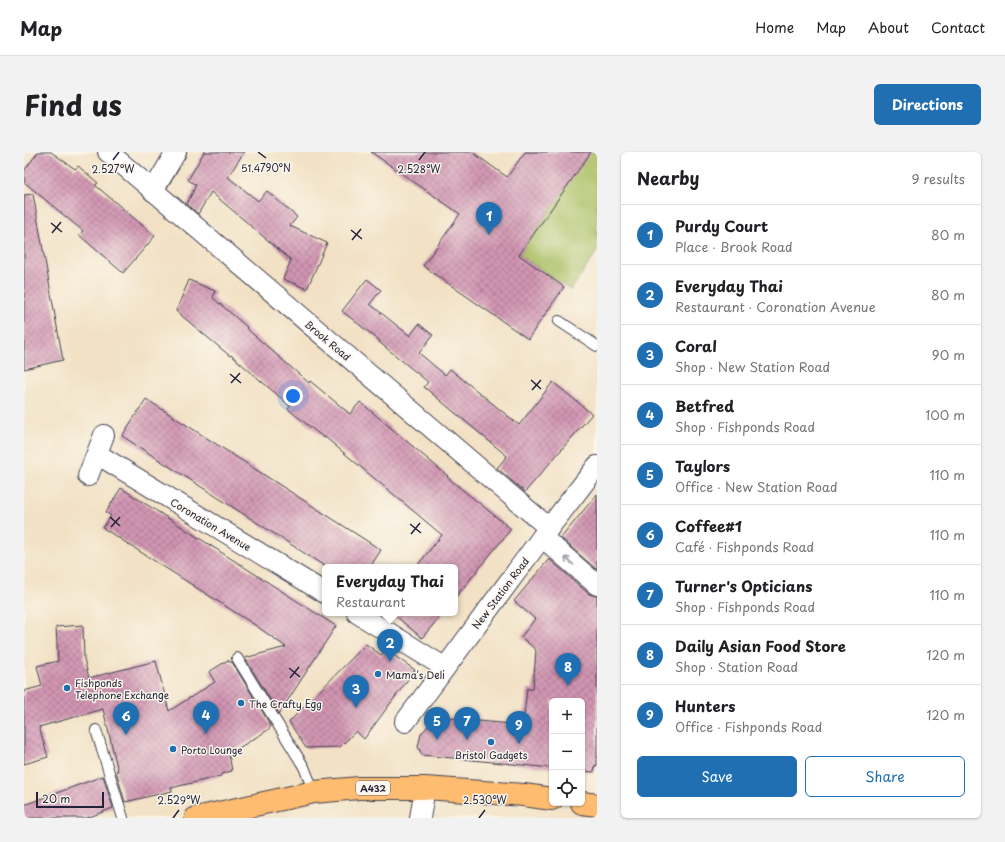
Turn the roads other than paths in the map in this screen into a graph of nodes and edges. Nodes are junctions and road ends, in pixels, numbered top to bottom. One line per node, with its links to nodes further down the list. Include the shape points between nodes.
1 (108, 152): 3 (street, Brook Road)
2 (176, 152): 3 (street)
3 (153, 191): 10 (street, Brook Road)
4 (559, 321): 5 (lane)
5 (597, 346)
6 (104, 435): 7 (street)
7 (97, 454): 9 (street); 12 (street, Coronation Avenue)
8 (597, 466): 10 (street, New Station Road)
9 (88, 476)
10 (545, 533): 11 (street, Brook Road, one-way to 10); 15 (street, New Station Road)
11 (597, 584)
12 (322, 591)
13 (362, 616): 15 (street)
14 (237, 658): 19 (lane, via 304,767)
15 (444, 667): 16 (street, New Station Road)
16 (405, 722)
17 (96, 730): 21 (lane)
18 (425, 788): 19 (main road, A432, via 359,788); 20 (main road, A432); 23 (street)
19 (314, 792): 22 (main road, A432)
20 (549, 798)
21 (123, 818)
22 (196, 818)
23 (420, 818)

